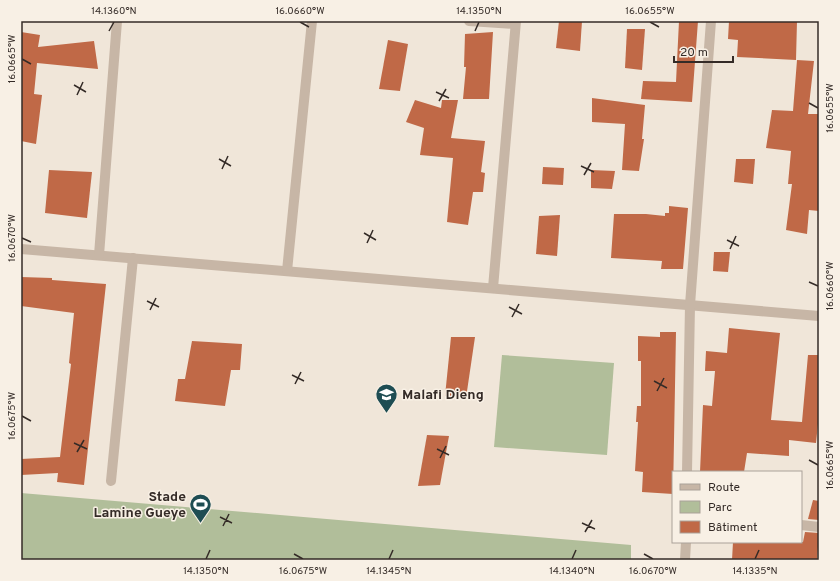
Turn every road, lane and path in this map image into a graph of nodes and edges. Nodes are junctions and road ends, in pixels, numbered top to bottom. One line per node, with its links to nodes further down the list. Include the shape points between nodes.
1 (117, 21): 7 (street)
2 (312, 21): 9 (street)
3 (469, 21): 5 (street)
4 (711, 21): 11 (street)
5 (516, 22): 10 (street)
6 (21, 248): 7 (street)
7 (99, 255): 8 (street)
8 (133, 258): 9 (street); 14 (street)
9 (288, 271): 10 (street)
10 (493, 288): 11 (street)
11 (690, 305): 12 (street); 13 (street)
12 (819, 316)
13 (687, 471)
14 (111, 481)
15 (802, 525): 16 (street)
16 (819, 527)
17 (686, 543): 18 (street)
18 (686, 560)

